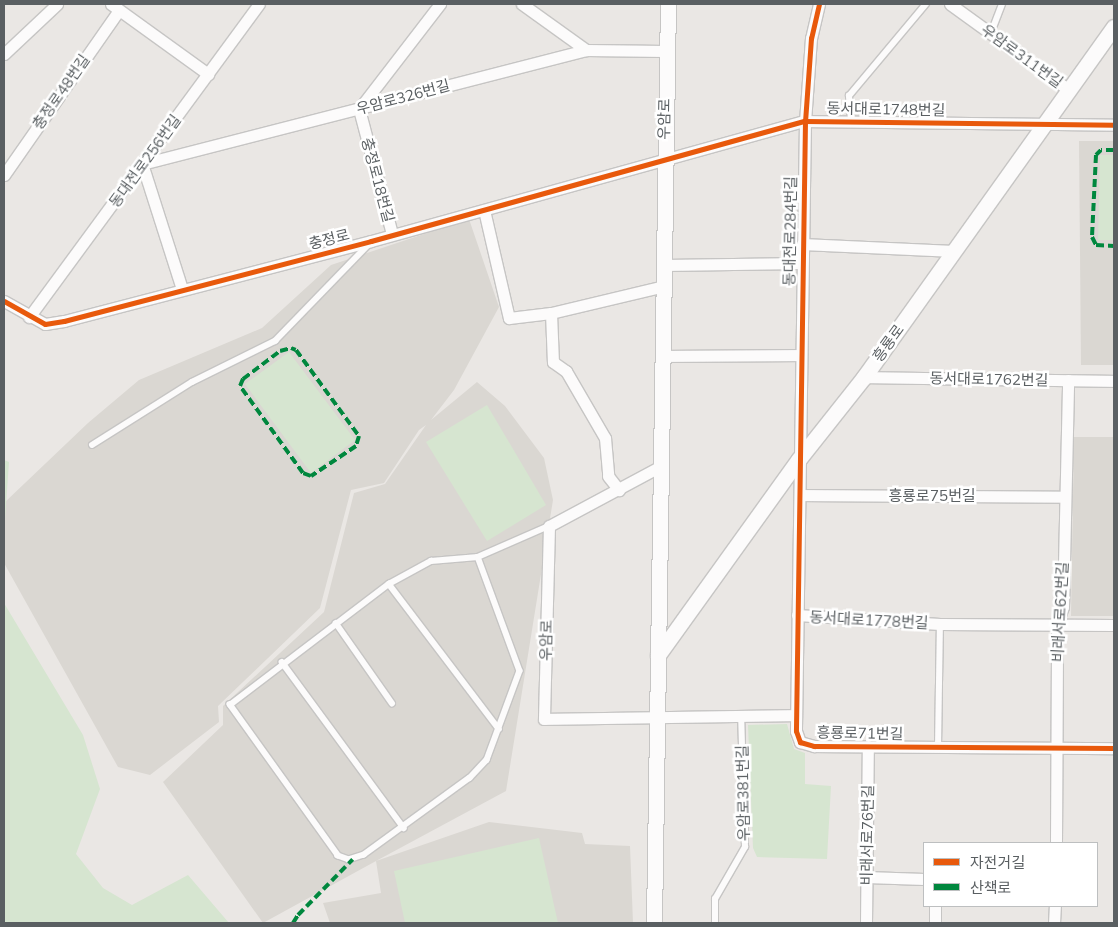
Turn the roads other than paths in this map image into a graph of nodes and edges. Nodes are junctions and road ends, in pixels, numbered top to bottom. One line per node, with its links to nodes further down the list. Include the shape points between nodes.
1 (57, 4): 15 (street)
2 (259, 4): 16 (street, 동대전로256번길)
3 (440, 4): 18 (street)
4 (522, 4): 13 (street)
5 (668, 4): 14 (main road, 우암로)
6 (819, 4): 20 (street, 동대전로284번길, via 811,38)
7 (926, 4): 19 (lane, via 849,96)
8 (950, 4): 12 (street, 우암로311번길)
9 (1002, 4): 12 (lane)
10 (115, 7): 16 (street); 25 (street, 충정로48번길)
11 (1114, 27): 17 (main road, 흥룡로)
12 (991, 33): 17 (street, 우암로311번길)
13 (586, 50): 14 (street, 우암로326번길); 18 (street, 우암로326번길)
14 (665, 51): 23 (main road, 우암로)
15 (4, 54)
16 (208, 74): 24 (street, 동대전로256번길)
17 (1070, 91): 21 (main road, 흥룡로)
18 (359, 109): 24 (street, 우암로326번길); 27 (street, 충정로18번길)
19 (851, 120): 20 (street, 동서대로1748번길); 21 (street, 동서대로1748번길)
20 (805, 121): 23 (street, 동서대로1748번길); 29 (street, 동대전로284번길)
21 (1044, 124): 22 (street, 동서대로1748번길); 30 (main road, 흥룡로)
22 (1114, 125)
23 (664, 162): 26 (street, 충정로); 32 (main road, 우암로)
24 (142, 164): 34 (street); 37 (street, 동대전로256번길)
25 (4, 175)
26 (484, 210): 27 (street, 충정로); 36 (street, via 509,318)
27 (392, 234): 28 (street, 충정로)
28 (371, 241): 34 (street, 충정로); 43 (lane, via 275,342 192,382)
29 (802, 244): 30 (street); 31 (street, 동대전로284번길)
30 (954, 251): 40 (main road, 흥룡로)
31 (802, 263): 32 (street); 38 (street, 동대전로284번길)
32 (664, 265): 33 (main road, 우암로)
33 (664, 286): 36 (street); 39 (main road, 우암로)
34 (182, 289): 37 (street, 충정로, via 64,321 45,324)
35 (4, 300): 37 (street, 충정로)
36 (551, 314): 46 (street, via 553,362 566,371 605,438 608,476)
37 (29, 317)
38 (801, 355): 39 (street); 44 (street, 동대전로284번길)
39 (663, 356): 45 (main road, 우암로)
40 (864, 377): 41 (street, 동서대로1762번길); 44 (main road, 흥룡로)
41 (1068, 380): 42 (street, 동서대로1762번길); 48 (street, 비래서로62번길)
42 (1114, 381)
43 (92, 445)
44 (799, 459): 47 (street, 흥룡로71번길); 57 (main road, 흥룡로)
45 (661, 466): 46 (street); 57 (main road, 우암로)
46 (618, 490): 49 (street)
47 (801, 495): 48 (street, 흥룡로75번길); 52 (street, 흥룡로71번길)
48 (1064, 497): 55 (street, 비래서로62번길, via 1063,607)
49 (549, 526): 50 (lane); 62 (street, 우암로, via 544,719)
50 (478, 557): 51 (lane, via 431,561); 63 (lane, via 520,672)
51 (389, 584): 53 (lane); 63 (lane)
52 (798, 616): 54 (street, 동서대로1778번길); 61 (street, 흥룡로71번길)
53 (336, 623): 58 (lane); 59 (lane)
54 (940, 624): 55 (street, 동서대로1778번길); 65 (lane, 동서대로1778번길)
55 (1057, 624): 56 (street, 동서대로1778번길); 66 (street, 비래서로62번길)
56 (1114, 625)
57 (658, 655): 62 (main road, 우암로)
58 (282, 662): 68 (lane); 68 (lane, via 230,705 338,856 349,860 364,855)
59 (392, 703)
60 (741, 715): 61 (street, 우암로); 62 (street, 우암로); 75 (lane, 우암로381번길, via 744,847 715,899)
61 (796, 715): 64 (street, 흥룡로71번길, via 800,742 814,746)
62 (657, 719): 74 (main road, 우암로)
63 (499, 729): 68 (lane, via 487,760 470,778)
64 (868, 746): 65 (street, 흥룡로71번길); 70 (street, 비래서로76번길)
65 (938, 747): 66 (street, 흥룡로71번길)
66 (1057, 748): 67 (street, 흥룡로71번길); 69 (street, 비래서로62번길)
67 (1114, 748)
68 (404, 828)
69 (1056, 842)
70 (866, 877): 71 (street); 76 (street, 비래서로76번길)
71 (923, 879)
72 (935, 907): 77 (street)
73 (1055, 907): 78 (street)
74 (654, 923)
75 (715, 923)
76 (866, 923)
77 (935, 923)
78 (1054, 923)

